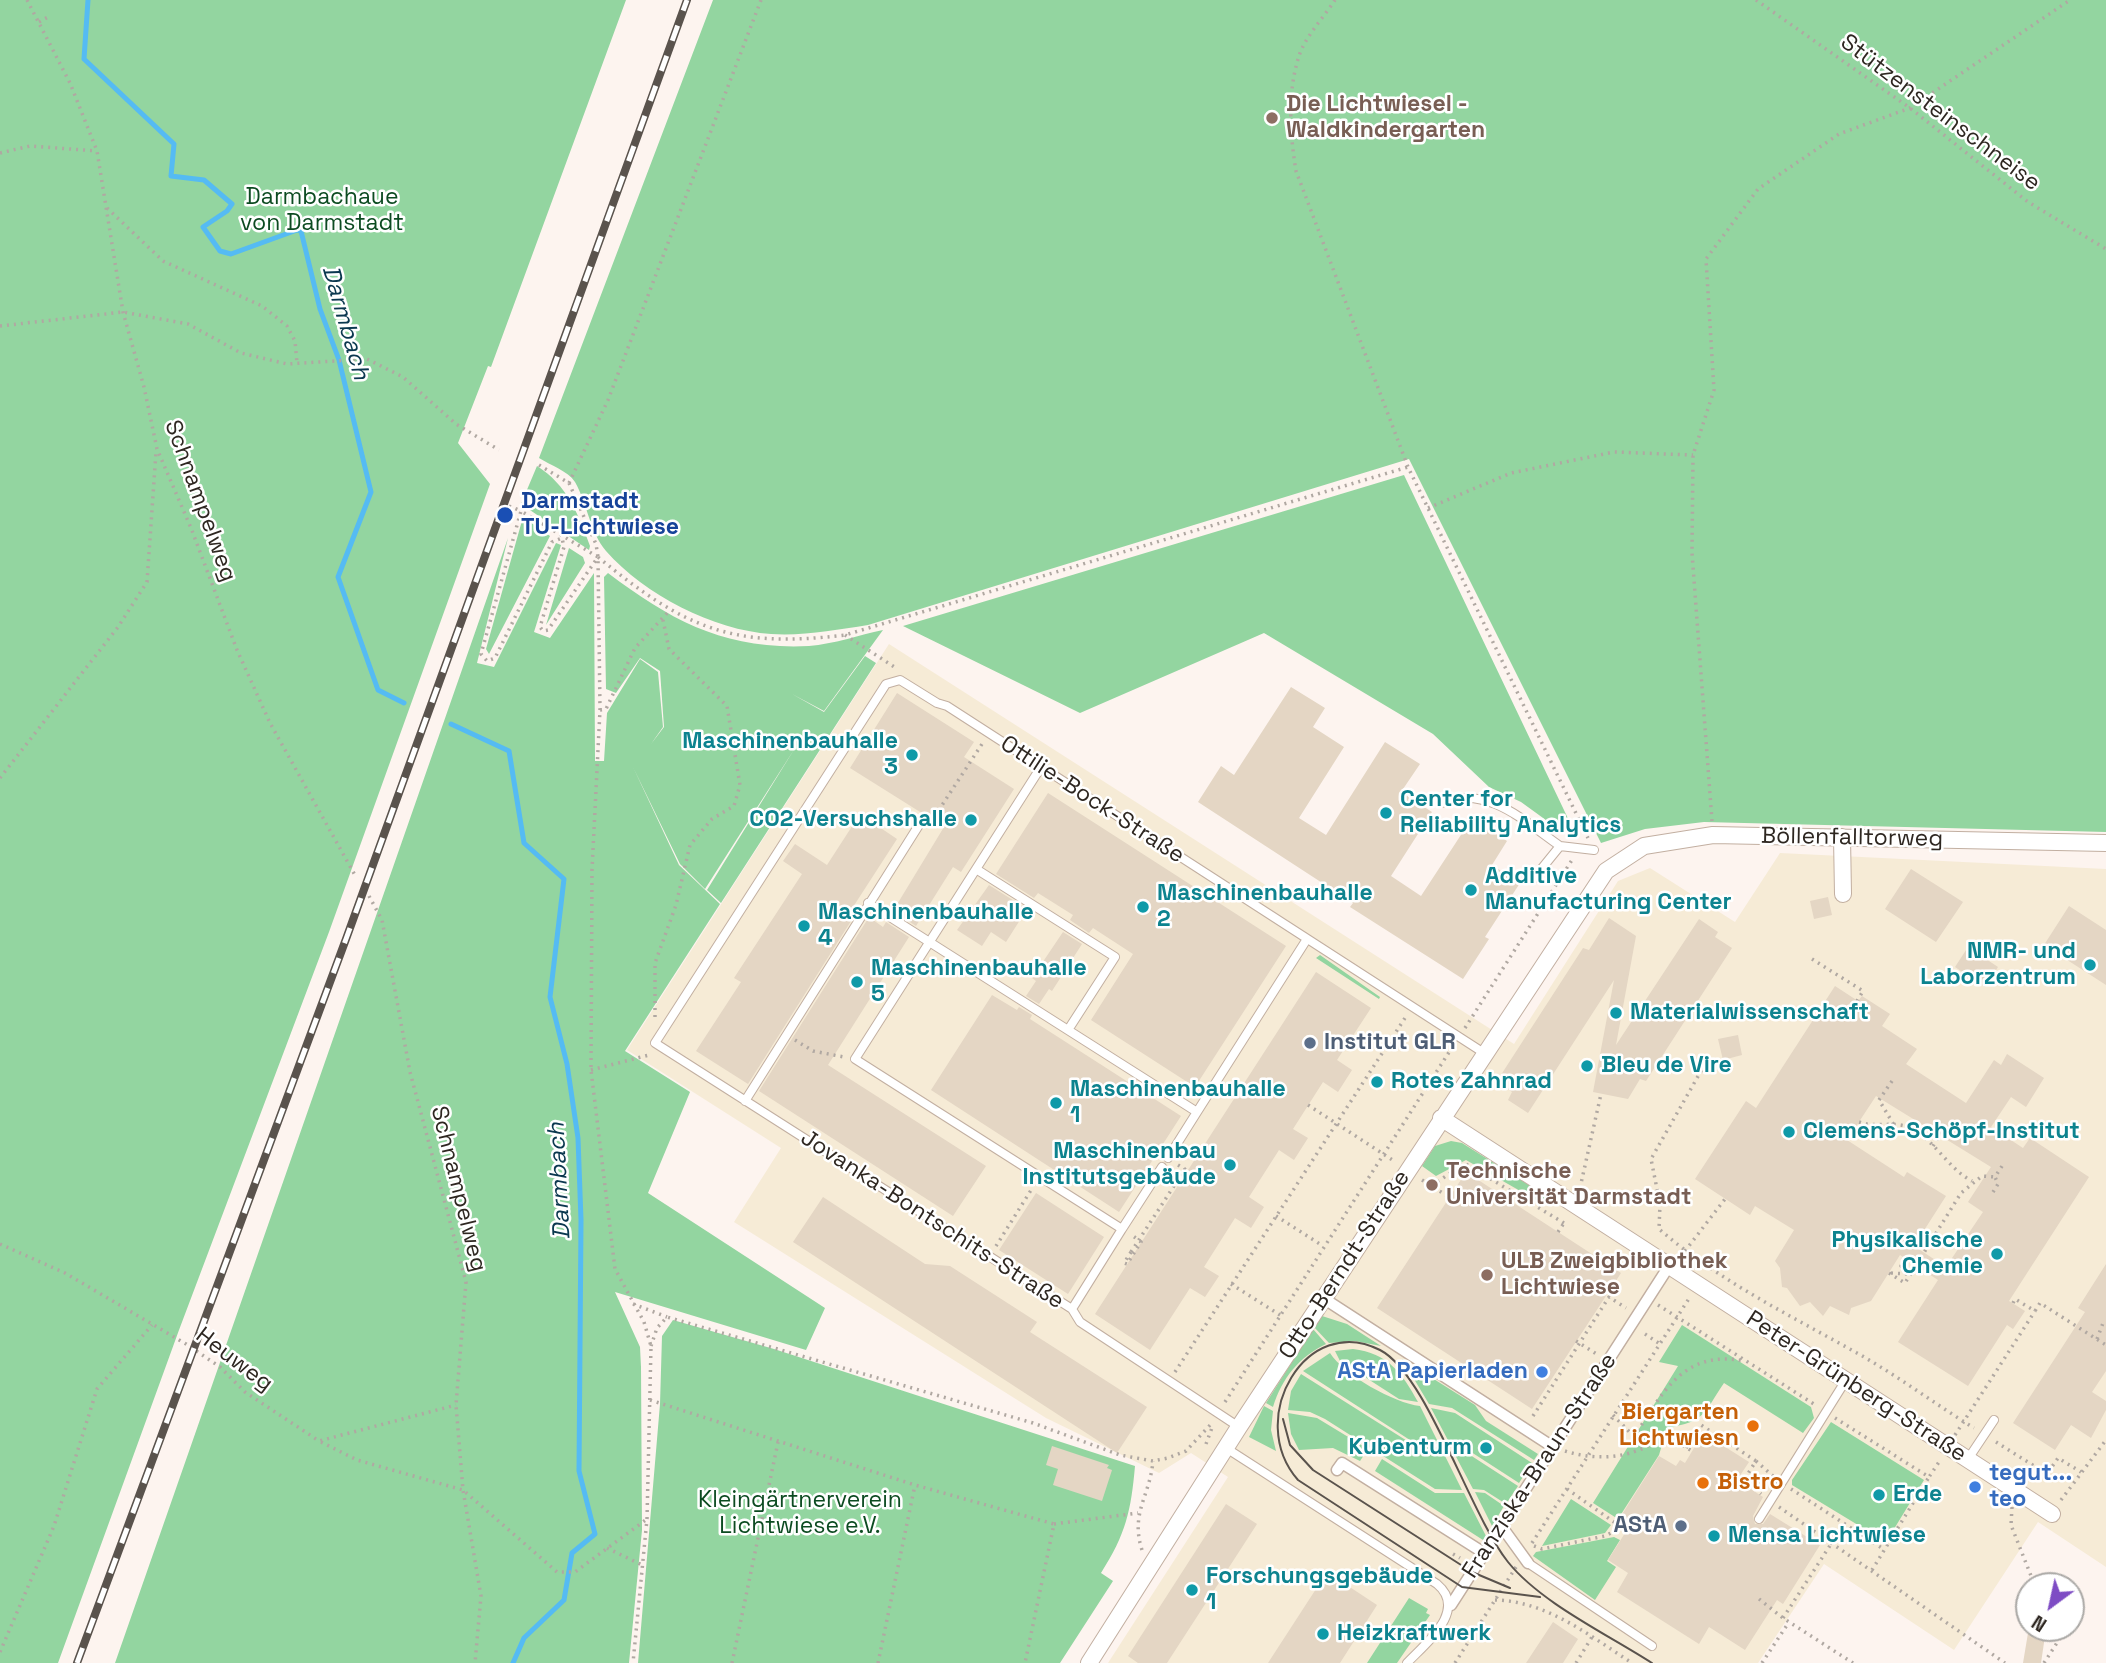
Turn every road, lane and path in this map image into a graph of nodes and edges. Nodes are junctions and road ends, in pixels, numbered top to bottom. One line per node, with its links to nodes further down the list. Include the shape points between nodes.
1 (27, 0): 7 (path, Schnampelweg)
2 (761, 0): 21 (path, via 608,400)
3 (1335, 0): 20 (path, via 1299,54 1291,104 1296,171)
4 (1756, 0): 8 (path, Stützensteinschneise)
5 (2070, 0): 8 (path)
6 (48, 17): 7 (path)
7 (39, 22): 9 (path, Schnampelweg)
8 (1910, 108): 12 (path, Stützensteinschneise, via 2028,202); 18 (path, via 1839,134 1758,189 1706,259 1714,390)
9 (97, 151): 10 (path, via 30,146); 11 (path, Schnampelweg)
10 (0, 153)
11 (107, 208): 13 (path, Schnampelweg); 15 (path, via 163,261 213,281 287,326 295,341)
12 (2106, 249)
13 (123, 312): 14 (path); 15 (path, via 188,324 241,353); 16 (path, Schnampelweg)
14 (0, 326)
15 (297, 363): 17 (path, via 367,359 403,377 456,424)
16 (157, 449): 32 (path, via 147,582 118,627); 43 (path, Schnampelweg, via 270,723)
17 (499, 450)
18 (1693, 455): 23 (path, via 1601,454 1511,473); 35 (path, via 1692,553)
19 (539, 465): 21 (path)
20 (1408, 467): 23 (path); 27 (path, via 845,635 756,640 715,630)
21 (569, 483): 26 (path)
22 (509, 506): 24 (path)
23 (1427, 508): 40 (path)
24 (521, 511): 25 (path); 25 (path, via 481,654 487,661 495,659 552,542)
25 (562, 537): 26 (path); 26 (path, via 564,547 540,627 543,631)
26 (598, 557): 27 (path); 29 (path)
27 (670, 610): 28 (path)
28 (663, 620): 29 (path, via 635,648 606,709); 56 (path, via 669,649 727,706 740,786 734,806 712,819 690,845 676,905 655,963)
29 (600, 710): 60 (path, via 592,870)
30 (989, 733): 31 (lane, Ottilie-Bock-Straße); 34 (path, via 932,822); 56 (lane, Ottilie-Bock-Straße, via 900,680 887,684)
31 (1041, 767): 41 (lane); 48 (lane, Ottilie-Bock-Straße)
32 (0, 778)
33 (1442, 803): 38 (lane, via 1464,795 1487,799)
34 (919, 825): 47 (lane)
35 (1713, 835): 36 (street, Böllenfalltorweg); 42 (street, Böllenfalltorweg, via 1644,846)
36 (1842, 837): 37 (street, Böllenfalltorweg); 45 (street)
37 (2106, 844)
38 (1560, 846): 39 (lane); 44 (lane)
39 (1575, 850): 40 (lane); 54 (path)
40 (1594, 850)
41 (976, 869): 49 (lane); 53 (lane, via 1115,957)
42 (1606, 870): 57 (street, Otto-Berndt-Straße)
43 (356, 877)
44 (1534, 878)
45 (1843, 894)
46 (369, 896): 121 (path, Schnampelweg, via 382,920 410,1072 466,1282)
47 (868, 903): 49 (lane); 63 (lane)
48 (1307, 939): 52 (lane, Ottilie-Bock-Straße); 65 (lane)
49 (930, 942): 53 (lane); 58 (lane)
50 (1812, 959): 51 (path, via 1863,991)
51 (1854, 1006)
52 (1412, 1007): 54 (lane, Ottilie-Bock-Straße); 68 (path)
53 (1068, 1030): 65 (lane)
54 (1459, 1037): 57 (lane, Ottilie-Bock-Straße); 72 (path)
55 (793, 1038): 58 (path, via 813,1051)
56 (655, 1043): 60 (path, via 648,1057); 63 (lane, Jovanka-Bontschits-Straße)
57 (1484, 1053): 66 (street, Otto-Berndt-Straße)
58 (855, 1059): 79 (lane)
59 (1705, 1064): 92 (path, via 1651,1159 1660,1204 1658,1229)
60 (591, 1070): 101 (path, via 615,1269)
61 (1892, 1081): 69 (path, via 1879,1100)
62 (1601, 1094): 86 (path)
63 (745, 1101): 93 (lane, Jovanka-Bontschits-Straße)
64 (1308, 1105): 68 (path)
65 (1197, 1112): 73 (lane)
66 (1441, 1118): 86 (street, Peter-Grünberg-Straße); 98 (street, Otto-Berndt-Straße)
67 (1859, 1122): 69 (path)
68 (1336, 1124): 72 (path); 87 (path)
69 (1894, 1125): 71 (path, via 1908,1127)
70 (1945, 1126): 71 (path)
71 (1933, 1146): 81 (path, via 1960,1175)
72 (1382, 1154): 75 (path); 91 (path)
73 (1168, 1158)
74 (2004, 1163): 80 (path)
75 (1399, 1165)
76 (1162, 1167): 89 (lane)
77 (1185, 1169): 89 (path, bridge, via 1131,1252 1124,1263 1127,1264 1142,1242)
78 (1415, 1175): 82 (path)
79 (1040, 1177): 89 (lane); 93 (path)
80 (1995, 1177): 81 (path); 83 (path, via 1998,1184)
81 (1972, 1181): 94 (path, via 1905,1283 1889,1273 1907,1274 1901,1266)
82 (1432, 1186): 84 (path); 88 (path, via 1464,1163)
83 (1993, 1192)
84 (1449, 1198)
85 (1725, 1199): 92 (path)
86 (1576, 1205): 95 (street, Peter-Grünberg-Straße)
87 (1276, 1216): 91 (path); 96 (path)
88 (1564, 1223)
89 (1122, 1229): 102 (lane)
90 (0, 1244): 109 (path, Heuweg, via 65,1273)
91 (1323, 1247): 104 (path)
92 (1685, 1251): 127 (path)
93 (989, 1256): 102 (lane, Jovanka-Bontschits-Straße)
94 (1904, 1258)
95 (1668, 1266): 97 (street, Peter-Grünberg-Straße); 99 (street, Franziska-Braun-Straße)
96 (1231, 1284): 104 (path); 119 (path)
97 (1698, 1285): 107 (path); 118 (street, Peter-Grünberg-Straße)
98 (1323, 1298): 128 (street, Otto-Berndt-Straße); 134 (street)
99 (1647, 1298): 105 (street, Franziska-Braun-Straße); 107 (path)
100 (2013, 1303): 103 (path, via 2015,1299)
101 (633, 1304): 106 (path); 115 (path)
102 (1072, 1309): 119 (lane, Jovanka-Bontschits-Straße, via 1080,1322)
103 (2035, 1311): 111 (path, via 2040,1303); 127 (path)
104 (1280, 1315): 123 (path)
105 (1637, 1315): 112 (path, via 1609,1297); 134 (street, Franziska-Braun-Straße)
106 (667, 1317): 115 (path); 142 (path, via 1033,1423 1120,1455)
107 (1677, 1317): 113 (path); 117 (path)
108 (2103, 1323): 111 (path)
109 (152, 1325): 132 (path, Heuweg, via 220,1367 245,1392); 182 (path, via 96,1389 54,1526)
110 (1644, 1335): 113 (path)
111 (2097, 1339): 114 (path)
112 (1578, 1342): 116 (path); 125 (path)
113 (1660, 1344): 124 (path)
114 (2106, 1345)
115 (651, 1346): 120 (path)
116 (1589, 1349)
117 (1746, 1361): 122 (path); 130 (path, via 1718,1358 1685,1370 1671,1382)
118 (1846, 1380): 122 (lane); 135 (street, Peter-Grünberg-Straße)
119 (1168, 1382): 123 (lane, Jovanka-Bontschits-Straße)
120 (650, 1400): 133 (path); 154 (path)
121 (456, 1405): 132 (path); 150 (path, Schnampelweg)
122 (1826, 1412): 146 (path); 147 (lane)
123 (1217, 1413): 128 (lane, Jovanka-Bontschits-Straße); 142 (path, via 1186,1451)
124 (1614, 1415): 130 (path); 140 (path)
125 (1533, 1416)
126 (1994, 1420): 129 (lane)
127 (1963, 1421): 129 (path); 135 (path)
128 (1239, 1427): 136 (street, Otto-Berndt-Straße)
129 (1984, 1434): 141 (lane); 145 (path, via 2047,1474 2058,1458)
130 (1634, 1437): 138 (path)
131 (2106, 1440): 145 (path)
132 (319, 1441): 150 (path, Heuweg, via 357,1460)
133 (778, 1442): 148 (path); 185 (path)
134 (1553, 1447): 140 (path); 159 (street, Franziska-Braun-Straße)
135 (1949, 1447): 141 (street, Peter-Grünberg-Straße); 146 (path)
136 (1226, 1448): 175 (lane, via 1437,1584 1448,1594); 188 (street, Otto-Berndt-Straße)
137 (1686, 1448): 138 (path, via 1665,1435); 139 (path); 143 (path, via 1701,1425)
138 (1646, 1450): 140 (path)
139 (1692, 1451)
140 (1586, 1458): 160 (path, via 1567,1489)
141 (1968, 1459): 149 (street, Peter-Grünberg-Straße)
142 (1153, 1461): 152 (path)
143 (1756, 1461): 147 (path); 151 (path, via 1744,1481)
144 (1337, 1470): 166 (street, via 1342,1463)
145 (2081, 1472): 153 (path)
146 (1930, 1477): 164 (path)
147 (1782, 1483): 151 (lane); 158 (path)
148 (915, 1485): 157 (path); 186 (path)
149 (2012, 1488): 153 (street, Peter-Grünberg-Straße); 172 (path, via 2011,1525)
150 (463, 1490): 163 (path, via 557,1572 575,1572); 183 (path, Schnampelweg, via 481,1596)
151 (1770, 1502): 155 (lane); 161 (path)
152 (1138, 1513): 157 (path); 165 (path, via 1136,1532)
153 (2056, 1516)
154 (647, 1519): 163 (path); 170 (path)
155 (1759, 1519)
156 (1632, 1522): 160 (path)
157 (1054, 1524): 187 (path)
158 (1844, 1524): 161 (path); 164 (path)
159 (1502, 1527): 166 (street, Franziska-Braun-Straße); 169 (street)
160 (1621, 1527): 162 (path, via 1605,1536 1542,1549)
161 (1832, 1543): 171 (path); 177 (path)
162 (1531, 1544)
163 (607, 1548): 170 (path)
164 (1885, 1550): 171 (path)
165 (1143, 1551)
166 (1484, 1553): 175 (street, Franziska-Braun-Straße)
167 (1453, 1554): 168 (path)
168 (1460, 1558)
169 (1528, 1563): 181 (lane)
170 (642, 1565): 184 (path)
171 (1872, 1570): 195 (path)
172 (2029, 1572)
173 (1759, 1599): 177 (path)
174 (1495, 1600): 179 (path, via 1532,1606)
175 (1451, 1605): 189 (lane, Franziska-Braun-Straße, via 1439,1628)
176 (1487, 1612): 190 (path)
177 (1783, 1618): 178 (path)
178 (1789, 1622): 193 (path); 194 (path)
179 (1592, 1637): 191 (path); 192 (path)
180 (2058, 1642): 196 (path)
181 (1652, 1646)
182 (0, 1652)
183 (475, 1663)
184 (633, 1663)
185 (732, 1663)
186 (878, 1663)
187 (1025, 1663)
188 (1089, 1663)
189 (1407, 1663)
190 (1455, 1663)
191 (1576, 1663)
192 (1632, 1663)
193 (1762, 1663)
194 (1853, 1663)
195 (2005, 1663)
196 (2044, 1663)

